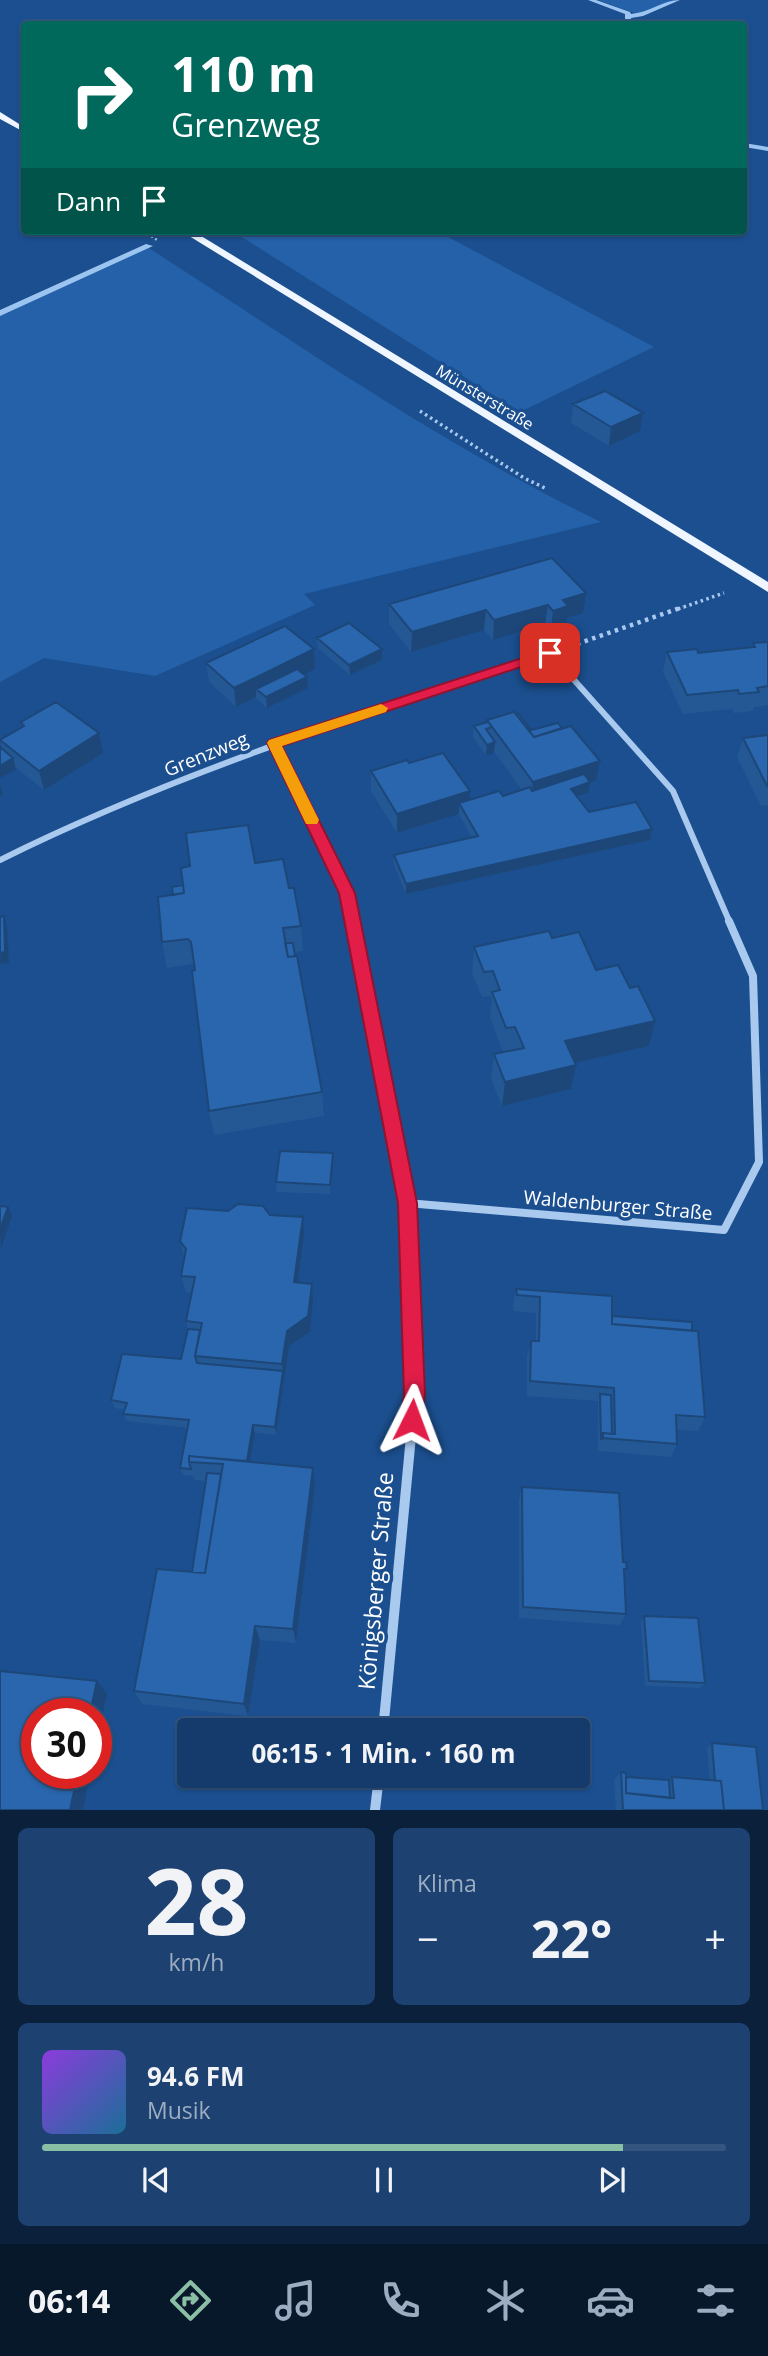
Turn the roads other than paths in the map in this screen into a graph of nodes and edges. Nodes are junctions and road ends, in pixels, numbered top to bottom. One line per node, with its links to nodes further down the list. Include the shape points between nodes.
1 (0, 115): 2 (main road)
2 (21, 128)
3 (193, 235): 4 (main road, Münsterstraße)
4 (768, 588)
5 (550, 653): 6 (street, Grenzweg); 8 (street, Waldenburger Straße, via 673,791 753,976 759,1162 724,1230)
6 (274, 743): 7 (street, Grenzweg, via 58,830); 8 (street, Königsberger Straße, via 347,893)
7 (0, 860)
8 (407, 1203): 9 (street, Königsberger Straße, via 415,1394)
9 (384, 1718)
10 (378, 1788): 11 (street)
11 (375, 1810)

